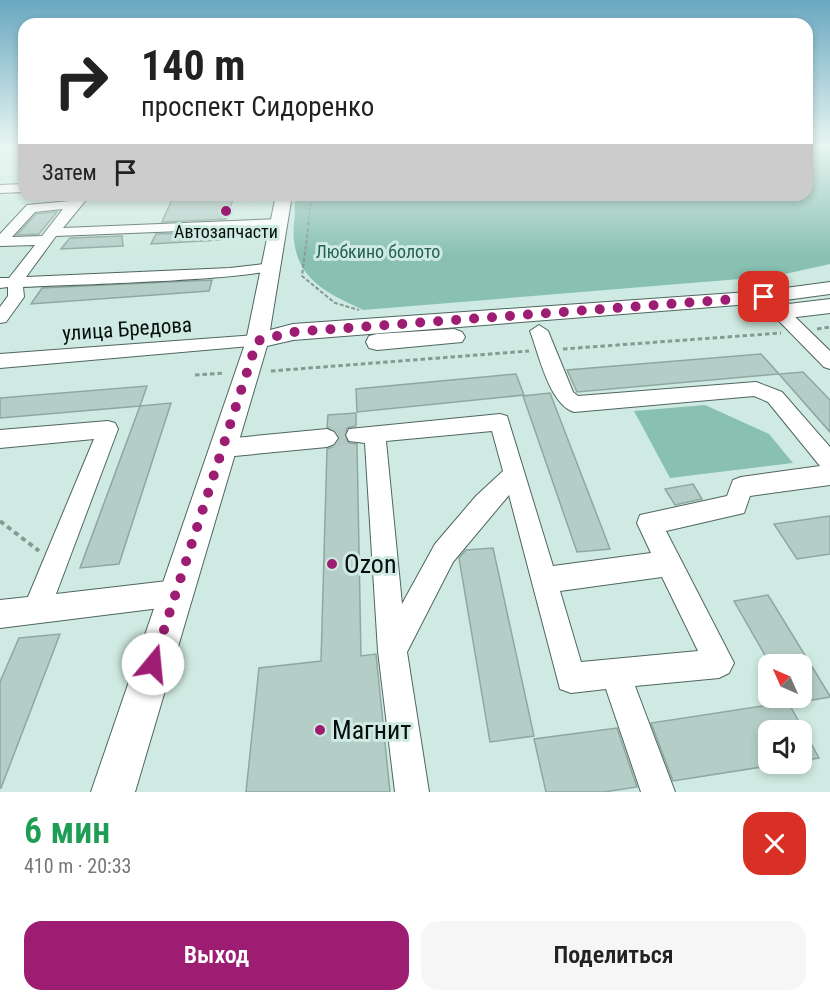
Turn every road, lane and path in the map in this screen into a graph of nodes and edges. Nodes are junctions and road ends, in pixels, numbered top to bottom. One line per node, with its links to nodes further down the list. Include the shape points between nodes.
1 (18, 188): 2 (street)
2 (0, 189)
3 (78, 201): 6 (street)
4 (283, 201): 7 (main road)
5 (311, 201): 14 (path, via 302,276 317,293)
6 (73, 206): 8 (street); 9 (street, via 31,208)
7 (280, 223): 8 (street); 10 (main road)
8 (49, 236): 9 (street); 11 (street)
9 (0, 242)
10 (272, 267): 11 (street); 18 (main road)
11 (7, 282): 16 (street, via 16,297)
12 (830, 288): 18 (main road, via 764,297 304,331)
13 (830, 306): 15 (main road)
14 (349, 310)
15 (780, 312): 17 (main road); 19 (street)
16 (0, 318)
17 (539, 331): 18 (main road, via 292,346); 29 (street, via 565,397 574,404 756,389 775,397)
18 (257, 341): 20 (street, улица Бредова); 28 (main road)
19 (821, 344): 21 (street)
20 (0, 361)
21 (830, 362)
22 (290, 369): 23 (path)
23 (271, 371)
24 (225, 374): 25 (path)
25 (195, 375)
26 (327, 438): 28 (street)
27 (0, 439): 32 (street, via 108,429)
28 (224, 448): 35 (main road)
29 (830, 465): 33 (street, via 741,488 736,505 649,523)
30 (514, 475): 34 (street); 38 (street, via 444,553); 38 (street, via 500,422 366,434)
31 (0, 521): 32 (path)
32 (55, 563): 36 (street)
33 (669, 563): 34 (street); 39 (street, via 719,663)
34 (544, 580): 39 (street, via 571,678)
35 (176, 593): 36 (street); 40 (main road)
36 (36, 610): 37 (street)
37 (0, 614)
38 (392, 651): 41 (street)
39 (615, 673): 42 (street)
40 (113, 792)
41 (412, 792)
42 (658, 792)

